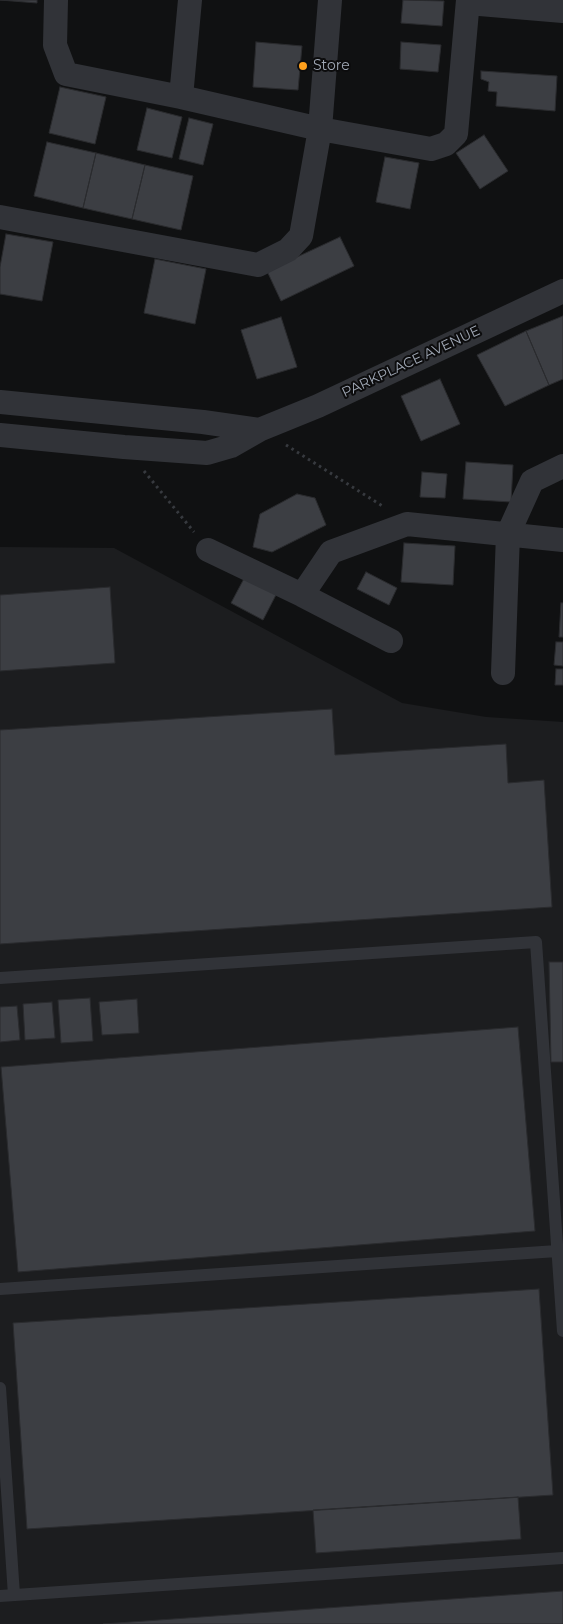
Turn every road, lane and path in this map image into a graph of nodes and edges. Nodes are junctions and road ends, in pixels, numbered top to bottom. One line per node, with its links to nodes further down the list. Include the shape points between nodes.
1 (56, 0): 6 (street, via 55,45 66,74)
2 (190, 0): 6 (street)
3 (330, 0): 7 (street)
4 (468, 1): 5 (street); 7 (street, via 456,134 446,144 431,150)
5 (563, 11)
6 (182, 97): 7 (street)
7 (320, 129): 8 (street, via 302,236 288,250 258,265)
8 (0, 217)
9 (563, 291): 11 (street, PARKPLACE AVENUE, via 318,406)
10 (0, 402): 11 (street)
11 (259, 430): 13 (street, PARKPLACE AVENUE, via 231,446 207,453); 15 (path, via 385,507)
12 (0, 435): 13 (street, PARKPLACE AVENUE)
13 (124, 447): 18 (path)
14 (563, 466): 16 (street, via 532,481)
15 (407, 524): 16 (street); 19 (street, via 331,552)
16 (508, 534): 17 (street); 21 (street)
17 (563, 540)
18 (208, 550): 19 (street)
19 (302, 595): 20 (street)
20 (391, 641)
21 (503, 673)
22 (0, 978): 23 (lane, via 536,942)
23 (557, 1251): 24 (lane); 25 (lane)
24 (0, 1289)
25 (563, 1331)
26 (0, 1388): 28 (lane)
27 (563, 1558): 28 (lane)
28 (14, 1595): 29 (lane)
29 (0, 1596)

